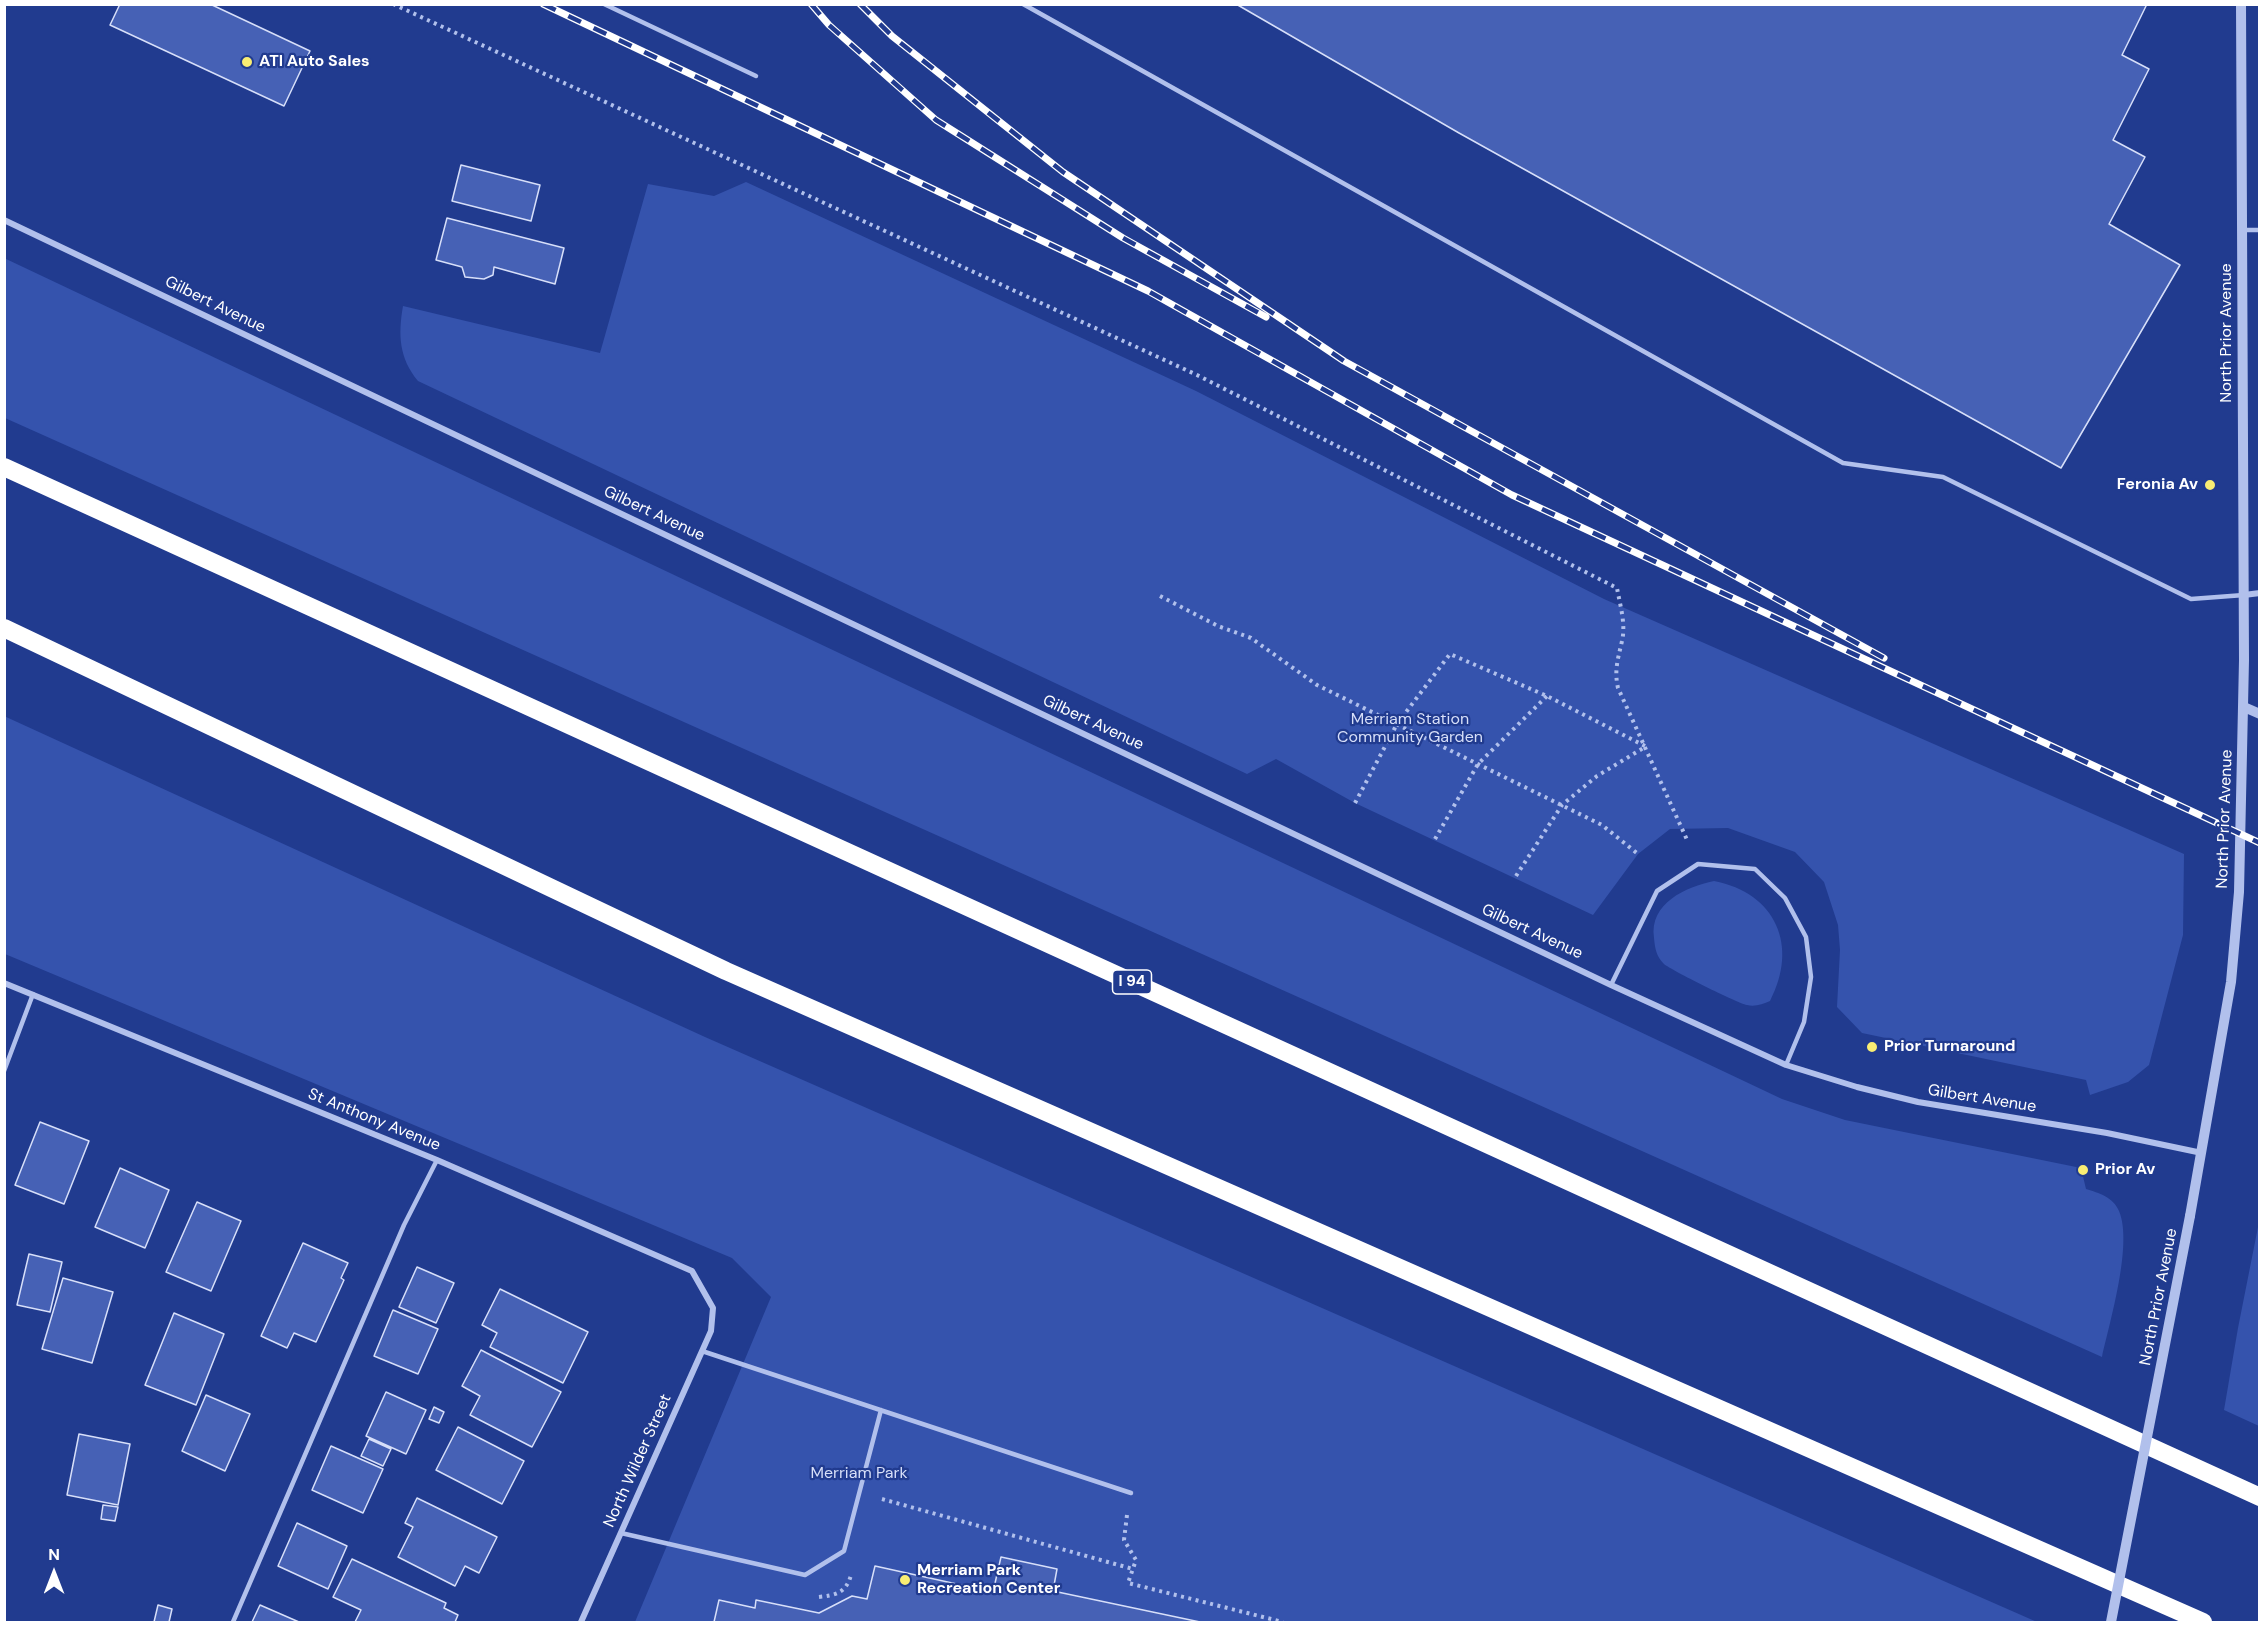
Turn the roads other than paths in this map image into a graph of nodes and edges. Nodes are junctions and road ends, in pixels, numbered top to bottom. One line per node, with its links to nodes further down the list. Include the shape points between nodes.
1 (604, 4): 4 (lane)
2 (1023, 4): 10 (lane, via 1843,463 1943,477 2191,599)
3 (2241, 4): 6 (street, North Prior Avenue)
4 (756, 76)
5 (4, 220): 15 (street, Gilbert Avenue)
6 (2241, 230): 7 (lane); 10 (street, North Prior Avenue)
7 (2259, 230)
8 (4, 467): 25 (highway, I 94)
9 (2259, 593): 10 (street)
10 (2244, 595): 12 (street, North Prior Avenue)
11 (4, 628): 30 (highway, via 726,971)
12 (2244, 707): 13 (street); 19 (street, North Prior Avenue, via 2239,892 2232,970)
13 (2259, 714)
14 (4, 983): 16 (street, St Anthony Avenue)
15 (1611, 985): 17 (street, Gilbert Avenue); 17 (lane, via 1657,891 1698,864 1755,869 1785,898 1806,937 1811,976 1804,1022)
16 (33, 994): 18 (lane); 20 (street, St Anthony Avenue)
17 (1786, 1065): 19 (street, Gilbert Avenue, via 1918,1102)
18 (4, 1071)
19 (2203, 1153): 29 (street, North Prior Avenue, bridge)
20 (437, 1160): 21 (street, St Anthony Avenue, via 692,1271); 27 (lane, via 404,1225)
21 (713, 1308): 22 (street, North Wilder Street, via 711,1331)
22 (702, 1351): 23 (lane); 26 (street, North Wilder Street)
23 (881, 1410): 24 (lane); 26 (lane, via 844,1551 805,1575)
24 (1131, 1493)
25 (2259, 1497)
26 (621, 1533): 28 (street, North Wilder Street)
27 (233, 1623)
28 (581, 1623)
29 (2111, 1623)
30 (2203, 1623)

